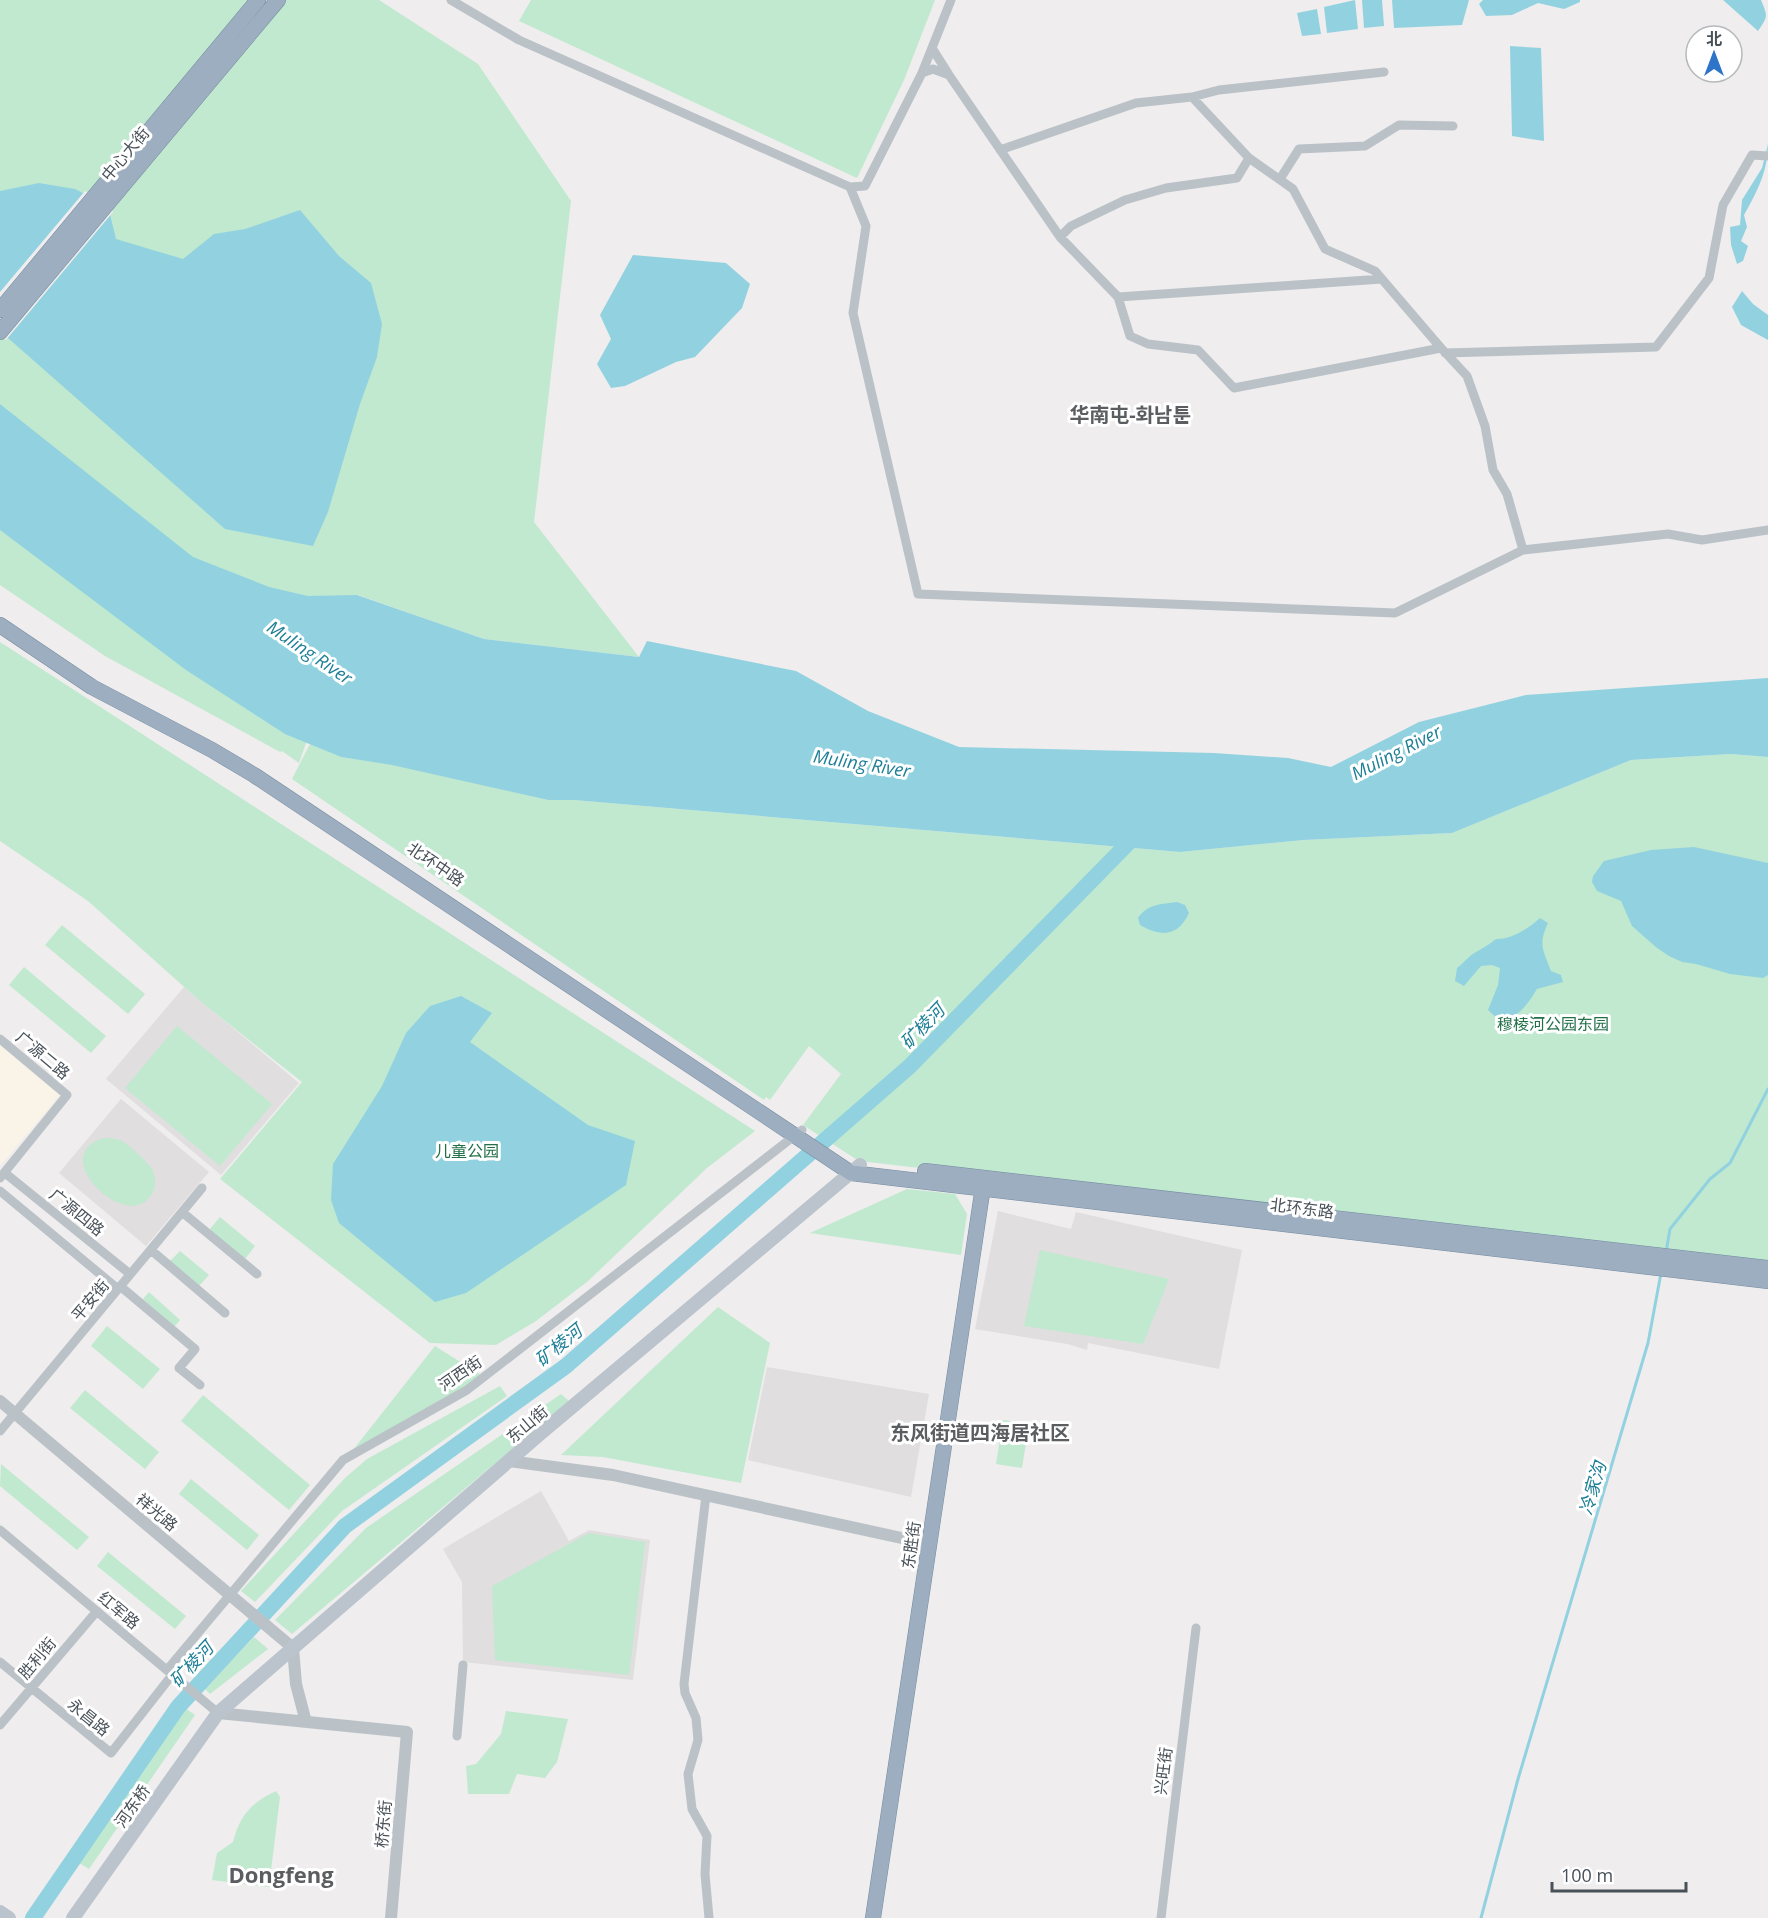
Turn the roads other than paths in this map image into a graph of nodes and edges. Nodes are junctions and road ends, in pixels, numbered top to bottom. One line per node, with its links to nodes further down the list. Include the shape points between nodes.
1 (258, 0): 6 (highway, 中心大街)
2 (278, 0): 6 (highway, 中心大街)
3 (451, 0): 16 (street, via 519,40)
4 (951, 0): 5 (street)
5 (932, 48): 8 (street); 9 (street)
6 (212, 66): 20 (highway, 中心大街); 21 (highway, 中心大街)
7 (1384, 72): 10 (street, via 1219,90)
8 (922, 73): 9 (street, via 933,69); 16 (street, via 865,186)
9 (949, 75): 12 (street)
10 (1192, 97): 12 (street, via 1136,103); 14 (street)
11 (1453, 126): 15 (street, via 1399,125 1365,146 1299,149)
12 (1000, 150): 17 (street)
13 (1768, 156): 22 (street, via 1752,155 1723,205 1709,278 1656,347)
14 (1249, 158): 15 (street); 17 (street, via 1237,178 1166,188 1125,201 1071,226)
15 (1280, 179): 18 (street, via 1293,189 1325,249 1376,271)
16 (850, 187): 24 (street, via 866,226 853,313 918,594 1395,613)
17 (1060, 237): 19 (street)
18 (1382, 279): 19 (street); 22 (street)
19 (1118, 297): 22 (street, via 1130,336 1148,344 1198,350 1234,388)
20 (0, 310)
21 (0, 332)
22 (1443, 350): 24 (street, via 1467,376 1485,426 1493,470 1507,494)
23 (1768, 530): 24 (street, via 1702,540 1668,534)
24 (1523, 550)
25 (0, 615): 28 (highway, 北环中路, via 90,676 260,768)
26 (0, 625): 28 (highway, 北环中路, via 92,687 254,775)
27 (0, 1039): 31 (street, 广源二路, via 67,1095)
28 (798, 1133): 29 (highway, 北环中路); 51 (street, 河西街, via 466,1390 343,1460)
29 (839, 1160): 30 (highway, 北环东路)
30 (855, 1169): 32 (highway, 北环东路); 47 (main road, 东山街)
31 (2, 1175): 38 (street, 广源四路)
32 (984, 1183): 37 (highway, 北环东路); 40 (highway, 北环东路); 50 (highway, 东胜街)
33 (202, 1188): 35 (street, 平安街)
34 (0, 1191): 41 (street, 广源四路)
35 (182, 1212): 36 (street, 平安街); 39 (street)
36 (150, 1250): 38 (street, 平安街); 42 (street)
37 (1768, 1268)
38 (130, 1274): 41 (street, 平安街)
39 (257, 1274)
40 (1768, 1281)
41 (119, 1288): 43 (street, 广源四路, via 195,1349 179,1368); 45 (street, 平安街)
42 (225, 1313)
43 (200, 1385)
44 (0, 1401): 45 (street, 祥光路)
45 (15, 1413): 46 (street, 平安街); 51 (street, 祥光路)
46 (0, 1431)
47 (509, 1461): 48 (street, via 613,1475); 54 (main road, 东山街)
48 (706, 1495): 50 (street); 65 (street, via 684,1684 696,1718 698,1740 688,1774 692,1809 707,1836)
49 (0, 1530): 52 (street, 红军路)
50 (929, 1544): 66 (highway, 东胜街)
51 (230, 1594): 54 (street, 祥光路); 57 (street, 河西街)
52 (97, 1611): 57 (street, 红军路); 58 (street, 胜利街)
53 (1196, 1628): 67 (street, 兴旺街)
54 (293, 1648): 59 (main road, 东山街); 60 (street, via 296,1684)
55 (0, 1662): 58 (street, 永昌路)
56 (463, 1665): 62 (street)
57 (169, 1672): 58 (street, 永昌路, via 111,1753); 59 (street, 红军路)
58 (31, 1688): 61 (street, 胜利街)
59 (215, 1710): 60 (street); 63 (main road, 河东桥)
60 (306, 1722): 64 (street, 桥东街, via 407,1732)
61 (0, 1725)
62 (457, 1736)
63 (73, 1918)
64 (391, 1918)
65 (709, 1918)
66 (873, 1918)
67 (1161, 1918)

